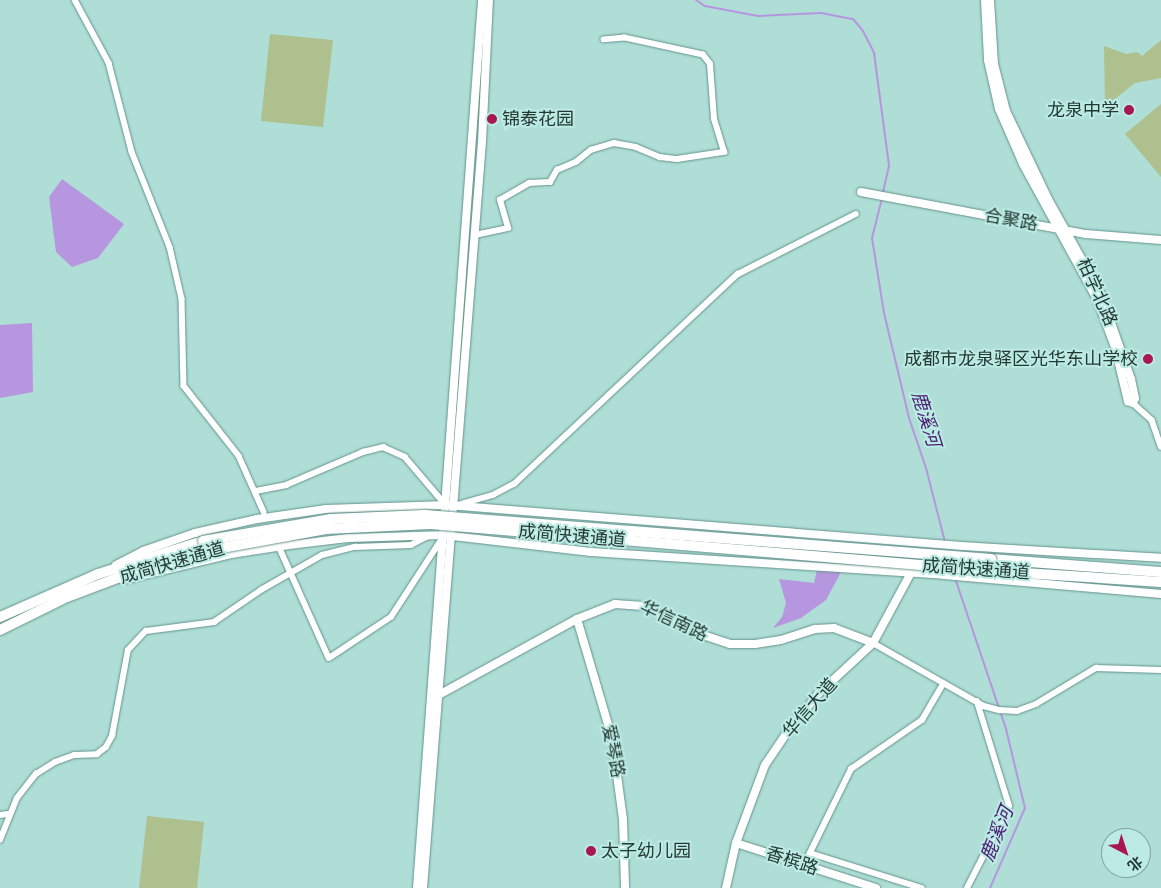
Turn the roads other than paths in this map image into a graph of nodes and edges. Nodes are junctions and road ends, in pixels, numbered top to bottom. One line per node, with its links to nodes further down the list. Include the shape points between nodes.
1 (75, 0): 14 (street, via 109,63 132,152 170,247 182,299 184,386 239,456)
2 (482, 0): 15 (street)
3 (489, 0): 10 (street)
4 (984, 0): 9 (street, 柏学北路, via 987,52 999,109 1023,164)
5 (990, 0): 9 (street, 柏学北路, via 994,64 1006,111)
6 (604, 40): 10 (street, via 625,38 703,55 710,64 714,119 724,152 677,159 614,143 591,150 576,162 557,170 550,182 528,183 500,200 508,228)
7 (861, 192): 9 (street, 合聚路)
8 (856, 214): 15 (street, via 738,274 514,484 492,495)
9 (1063, 230): 11 (street, 合聚路); 12 (street, 柏学北路, via 1090,270 1110,317 1131,379)
10 (475, 235): 15 (street)
11 (1161, 240)
12 (1133, 403): 13 (street, via 1152,420)
13 (1161, 446)
14 (256, 491): 15 (street, via 286,485 363,452 383,447 405,457); 16 (street)
15 (450, 506): 17 (street); 19 (street); 25 (street, via 326,509 257,519 195,533 143,551)
16 (264, 512)
17 (448, 535): 18 (street); 23 (street, via 391,617 329,658); 26 (street, via 591,552); 37 (street)
18 (427, 536): 23 (street, via 411,544 336,551); 28 (street, via 348,538 280,546 231,554)
19 (920, 543): 22 (street); 26 (street, 华信大道)
20 (204, 546): 24 (highway, 成简快速通道, bridge, via 331,519 425,516); 25 (highway, 成简快速通道); 27 (highway, 成简快速通道, bridge, via 326,529 430,524); 28 (highway, 成简快速通道)
21 (281, 551): 23 (street)
22 (1161, 558)
23 (290, 572): 39 (street, via 214,622 146,631 135,640 128,650 112,736 106,747 97,754 74,755 55,762 36,774)
24 (1161, 572)
25 (98, 574): 29 (highway, 成简快速通道)
26 (910, 574): 30 (street); 34 (street, 华信大道)
27 (1161, 582)
28 (87, 590): 29 (highway, 成简快速通道)
29 (65, 593): 31 (highway, 成简快速通道); 33 (highway, 成简快速通道)
30 (1161, 594)
31 (0, 617)
32 (577, 619): 34 (street, 华信南路, via 604,607 628,602 655,609 688,630 730,644 781,640 815,628 834,628); 37 (street, 华信南路); 47 (street, 爱琴路, via 612,738 623,819)
33 (0, 630)
34 (873, 643): 36 (street); 42 (street, 华信大道, via 818,694 788,731 765,765)
35 (1161, 670): 38 (street, via 1096,668 1056,695 1017,711)
36 (943, 684): 38 (street); 43 (street, via 922,720 851,769)
37 (435, 697): 45 (street); 46 (street)
38 (977, 702): 51 (street, via 1009,806)
39 (8, 814): 40 (street); 41 (street)
40 (0, 815)
41 (0, 840)
42 (736, 843): 44 (street, 香槟路); 48 (street, 华信大道)
43 (810, 853): 44 (street); 50 (street)
44 (804, 865): 49 (street, 香槟路)
45 (417, 888)
46 (423, 888)
47 (625, 888)
48 (726, 888)
49 (876, 888)
50 (922, 888)
51 (967, 888)

